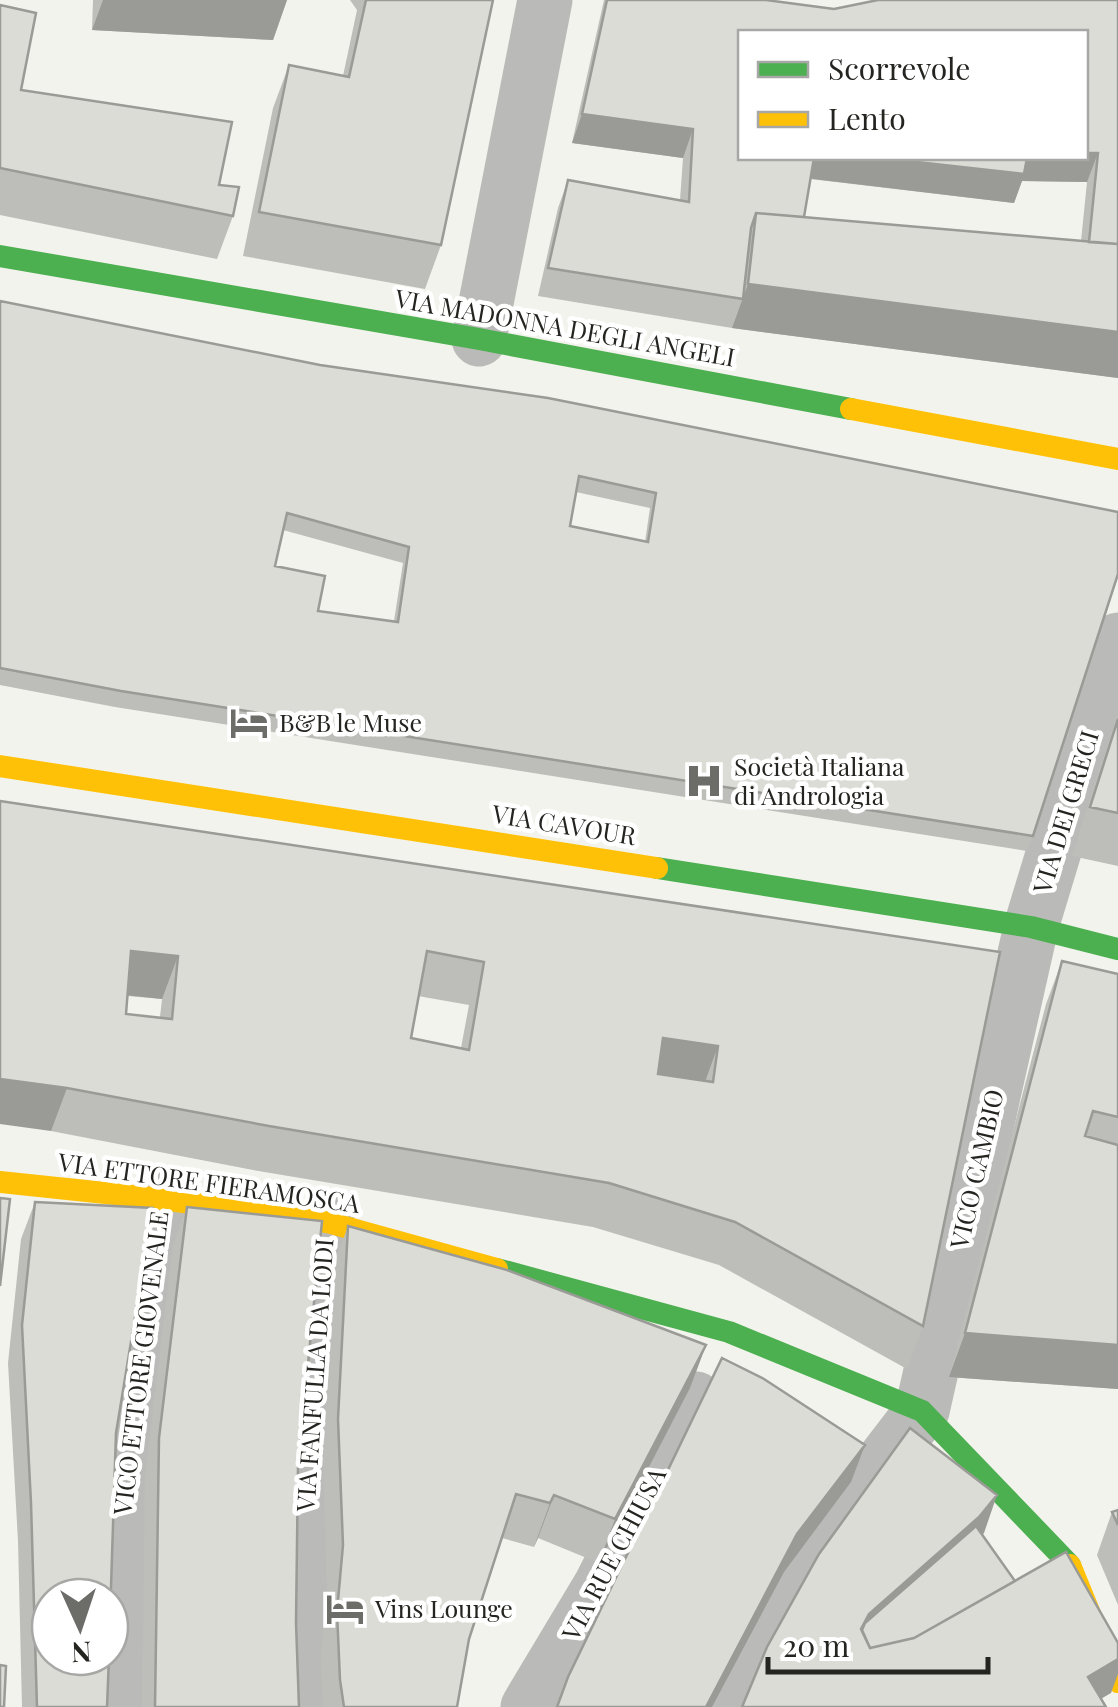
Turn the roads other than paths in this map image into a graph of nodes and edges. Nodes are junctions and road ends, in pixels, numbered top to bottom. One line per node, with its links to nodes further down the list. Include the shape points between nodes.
1 (545, 0): 3 (street)
2 (0, 256): 3 (street, VIA MADONNA DEGLI ANGELI)
3 (479, 339): 4 (street, VIA MADONNA DEGLI ANGELI)
4 (1118, 459)
5 (1118, 640): 7 (street, VIA DEI GRECI)
6 (0, 766): 7 (street, VIA CAVOUR)
7 (1031, 927): 8 (street, VIA CAVOUR); 13 (street, VICO CAMBIO)
8 (1118, 949)
9 (0, 1182): 10 (street, VIA ETTORE FIERAMOSCA)
10 (162, 1199): 11 (street, VIA ETTORE FIERAMOSCA); 15 (street, VICO ETTORE GIOVENALE, via 120,1505)
11 (327, 1222): 12 (street, VIA ETTORE FIERAMOSCA); 16 (street, VIA FANFULLA DA LODI, via 302,1504)
12 (730, 1332): 13 (street, VIA ETTORE FIERAMOSCA); 17 (street, VIA RUE CHIUSA, via 602,1585)
13 (922, 1412): 14 (street, via 1070,1565); 18 (street, via 789,1584)
14 (1118, 1682)
15 (123, 1707)
16 (316, 1707)
17 (528, 1707)
18 (728, 1707)

